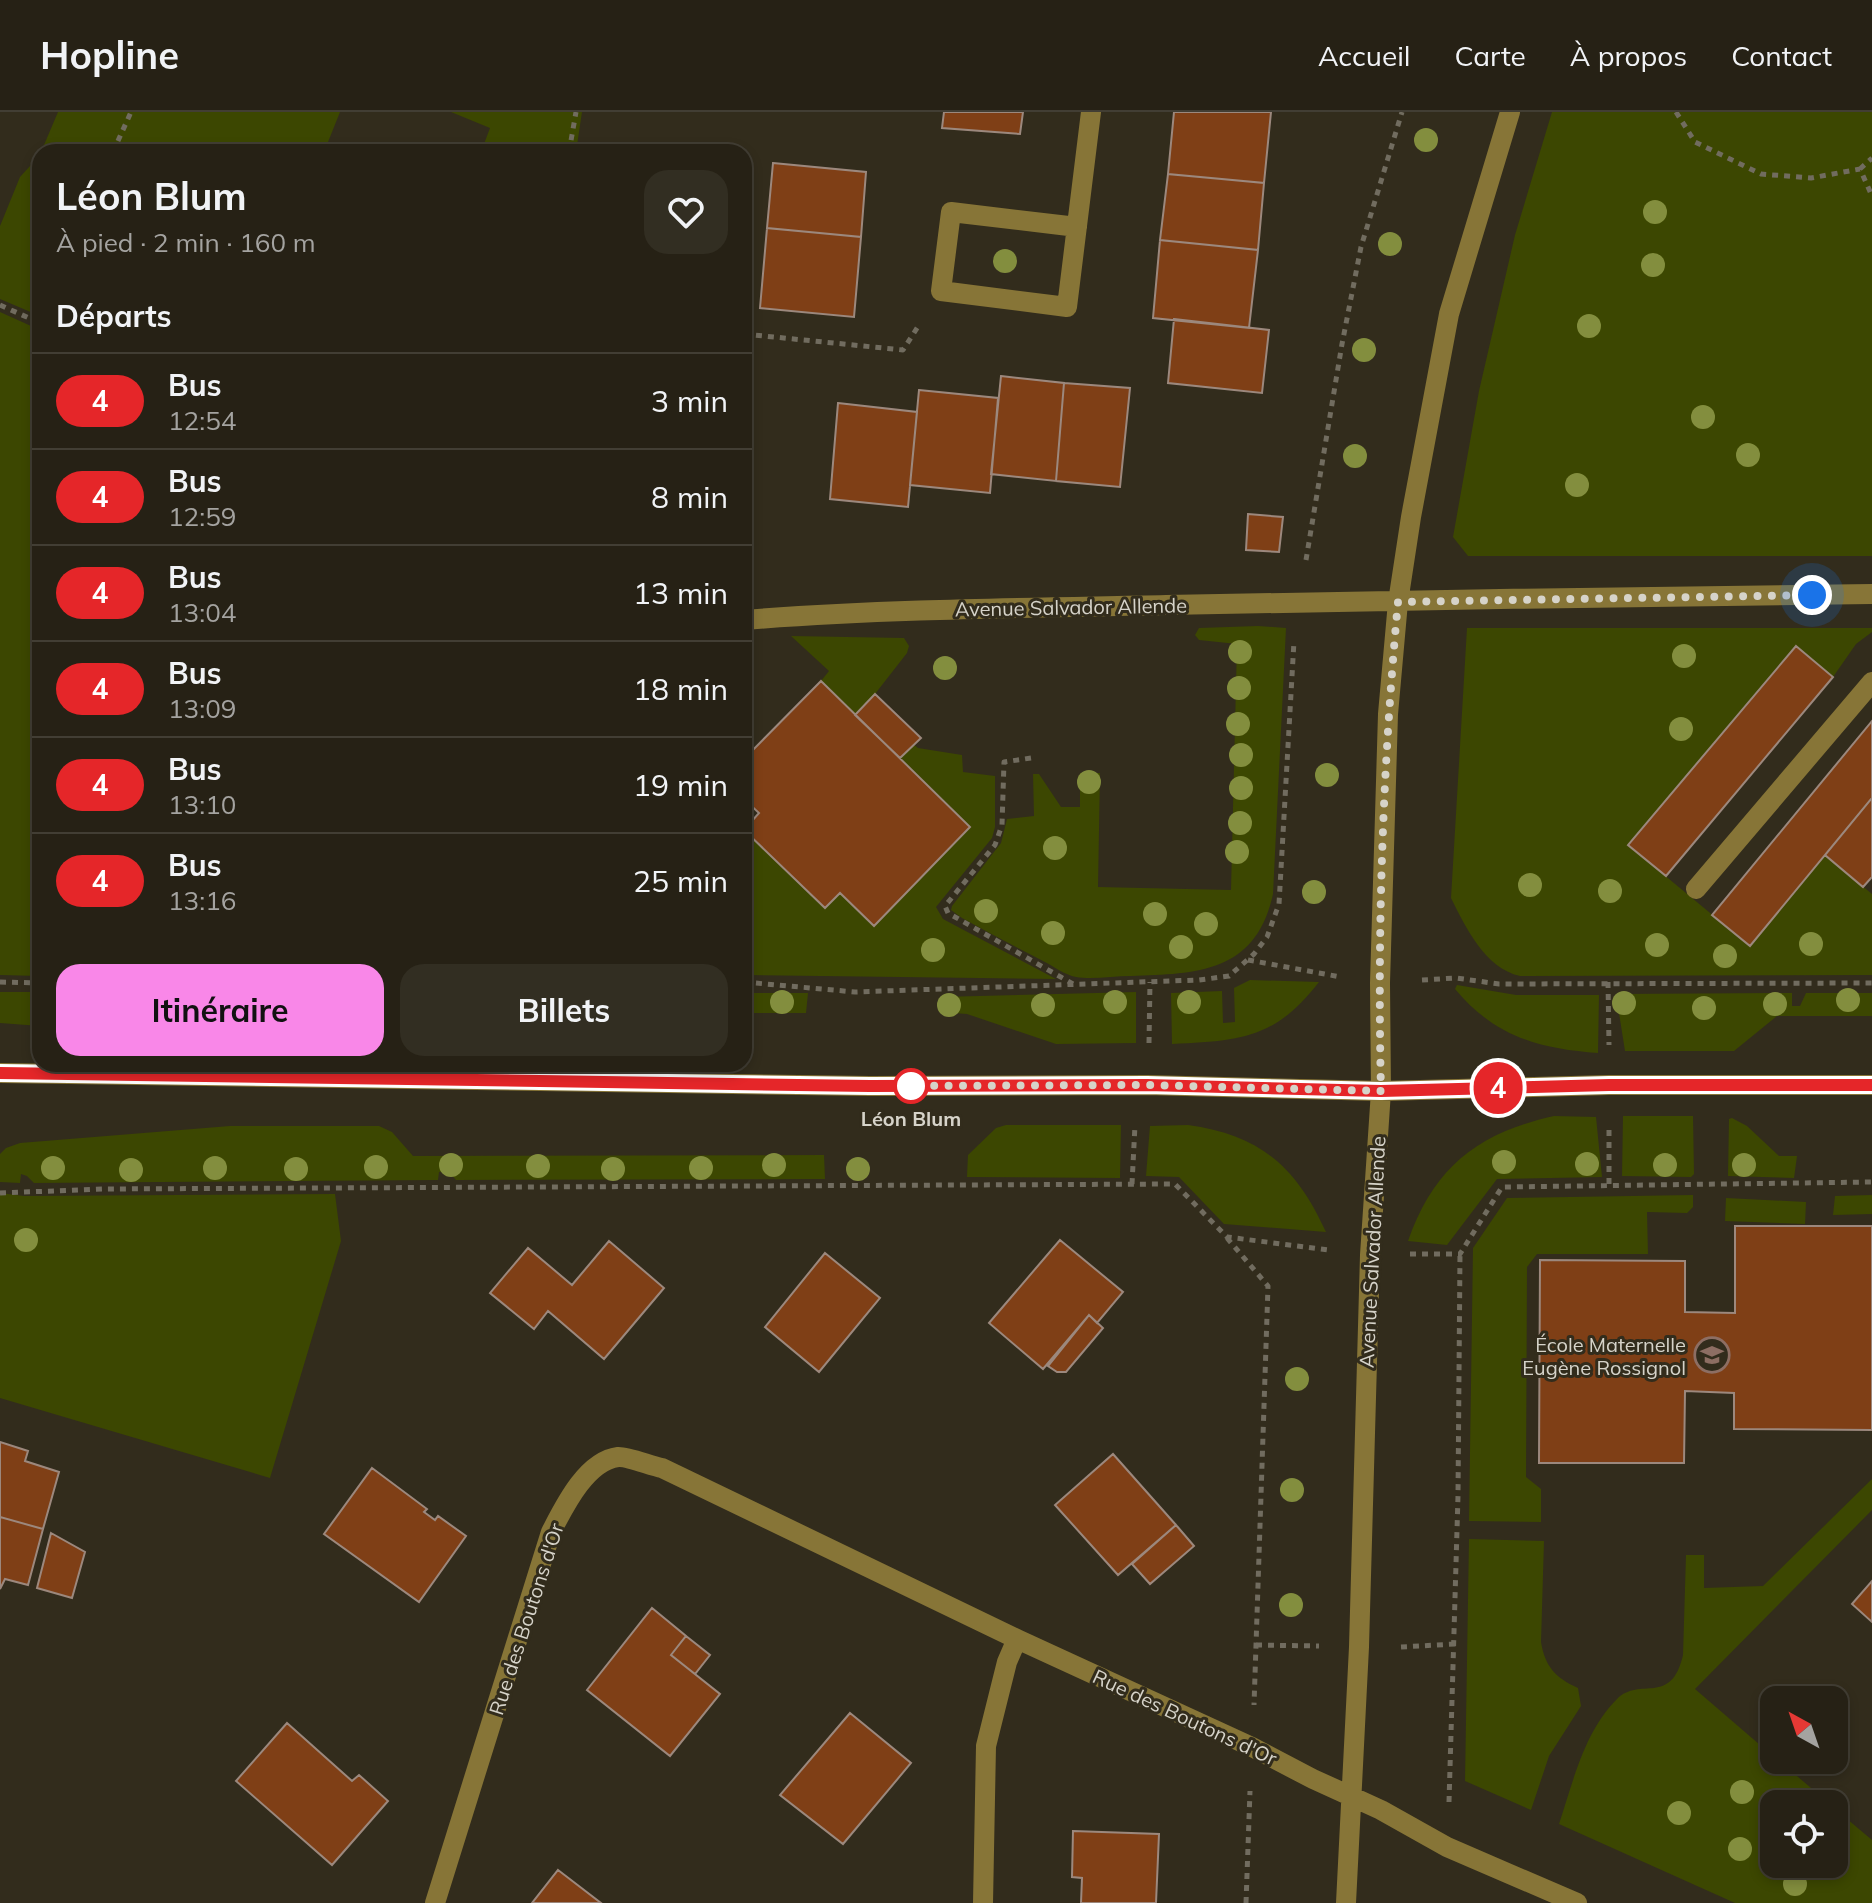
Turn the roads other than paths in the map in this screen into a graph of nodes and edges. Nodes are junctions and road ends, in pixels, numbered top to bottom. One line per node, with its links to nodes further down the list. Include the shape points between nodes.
1 (1091, 112): 3 (street)
2 (1510, 112): 5 (street, Avenue Salvador Allende, via 1449,314)
3 (1077, 227): 3 (street, via 1067,307 941,291 951,212)
4 (1872, 594): 5 (street)
5 (1398, 602): 6 (street, Avenue Salvador Allende, via 846,612); 11 (street, Avenue Salvador Allende, via 1388,714)
6 (752, 619)
7 (1872, 682): 8 (street)
8 (1696, 889)
9 (0, 1073): 11 (street)
10 (1872, 1085): 11 (street)
11 (1381, 1091): 13 (street, Avenue Salvador Allende, via 1370,1255)
12 (1017, 1639): 13 (street, Rue des Boutons d'Or); 14 (street, Rue des Boutons d'Or, via 662,1468 618,1457 594,1469 572,1493 551,1532); 15 (street, via 986,1746)
13 (1352, 1796): 16 (street, Avenue Salvador Allende); 17 (street, Rue des Boutons d'Or, via 1447,1847)
14 (435, 1903)
15 (983, 1903)
16 (1346, 1903)
17 (1577, 1903)

